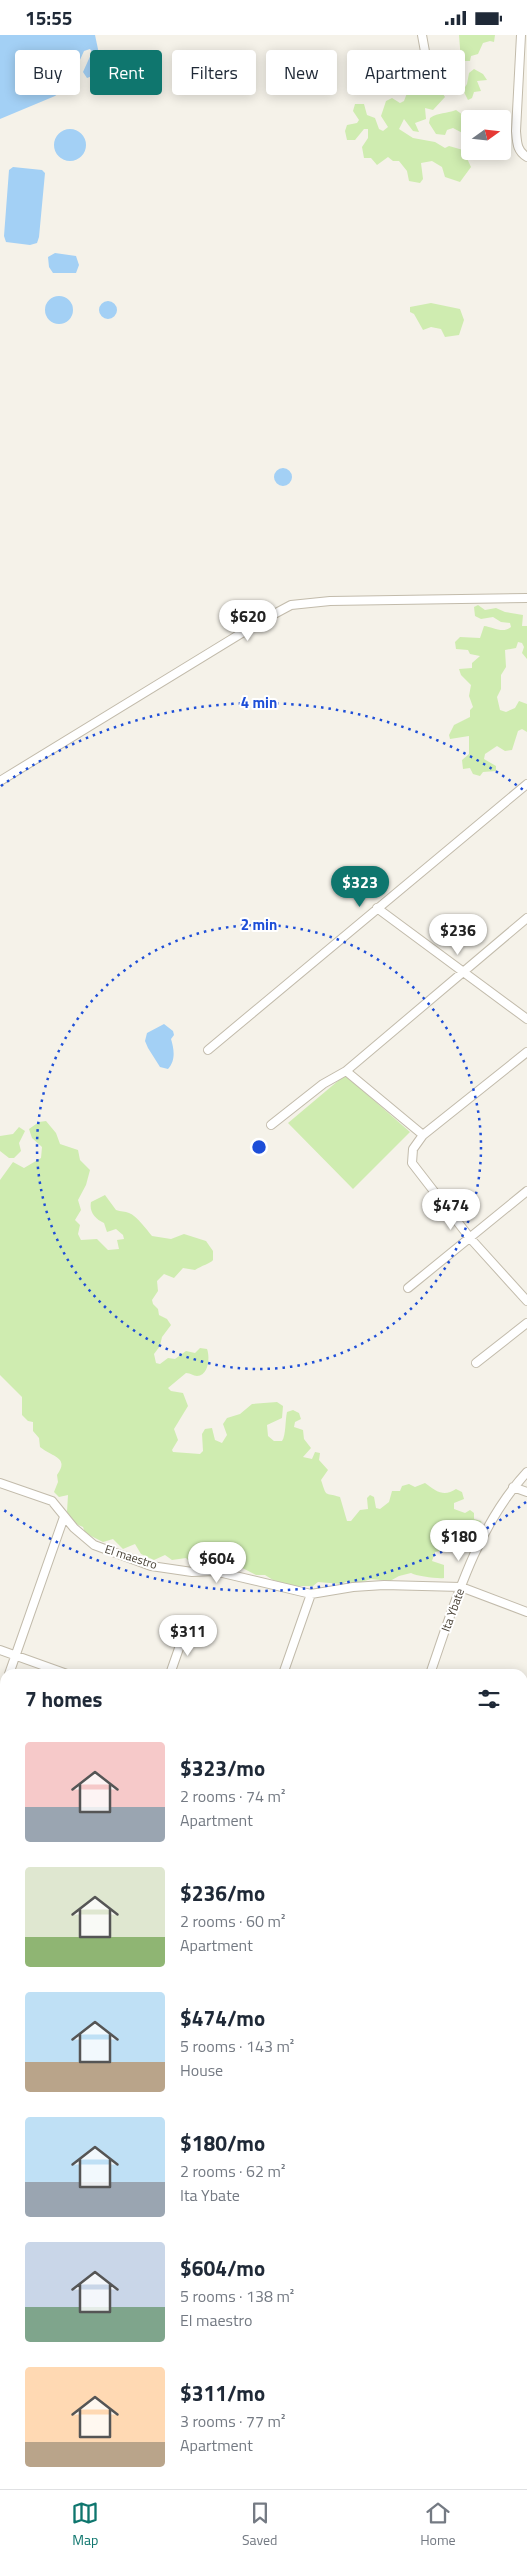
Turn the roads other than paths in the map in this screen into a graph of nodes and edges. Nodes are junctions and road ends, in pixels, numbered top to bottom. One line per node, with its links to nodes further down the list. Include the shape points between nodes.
1 (422, 35): 3 (street)
2 (520, 35): 4 (street, via 516,131 517,146)
3 (425, 50)
4 (527, 157)
5 (527, 598): 6 (street, via 369,599 291,605)
6 (0, 781)
7 (527, 784): 8 (street)
8 (377, 908): 10 (street); 12 (street)
9 (527, 918): 10 (street)
10 (461, 972): 11 (street); 14 (street)
11 (527, 1019)
12 (208, 1050)
13 (527, 1052): 16 (street)
14 (346, 1071): 15 (street); 16 (street)
15 (271, 1125)
16 (423, 1135): 18 (street, via 413,1149 412,1163)
17 (527, 1191): 18 (street)
18 (470, 1238): 19 (street); 20 (street)
19 (408, 1289)
20 (527, 1301)
21 (527, 1323): 22 (street)
22 (476, 1363)
23 (527, 1472): 25 (street, Ita Ybate)
24 (0, 1483): 27 (street, El maestro, via 52,1501)
25 (513, 1487): 26 (street); 28 (street, Ita Ybate, via 484,1534)
26 (527, 1492)
27 (64, 1517): 29 (street, El maestro, via 94,1545 151,1566 192,1572 214,1571); 33 (street)
28 (461, 1587): 29 (street, El maestro, via 384,1585); 30 (street, El maestro); 38 (street, Ita Ybate)
29 (311, 1595): 37 (street)
30 (527, 1612)
31 (184, 1634): 36 (street)
32 (0, 1650): 33 (street)
33 (16, 1656): 34 (street); 35 (street)
34 (11, 1669)
35 (53, 1669)
36 (172, 1669)
37 (285, 1669)
38 (432, 1669)

